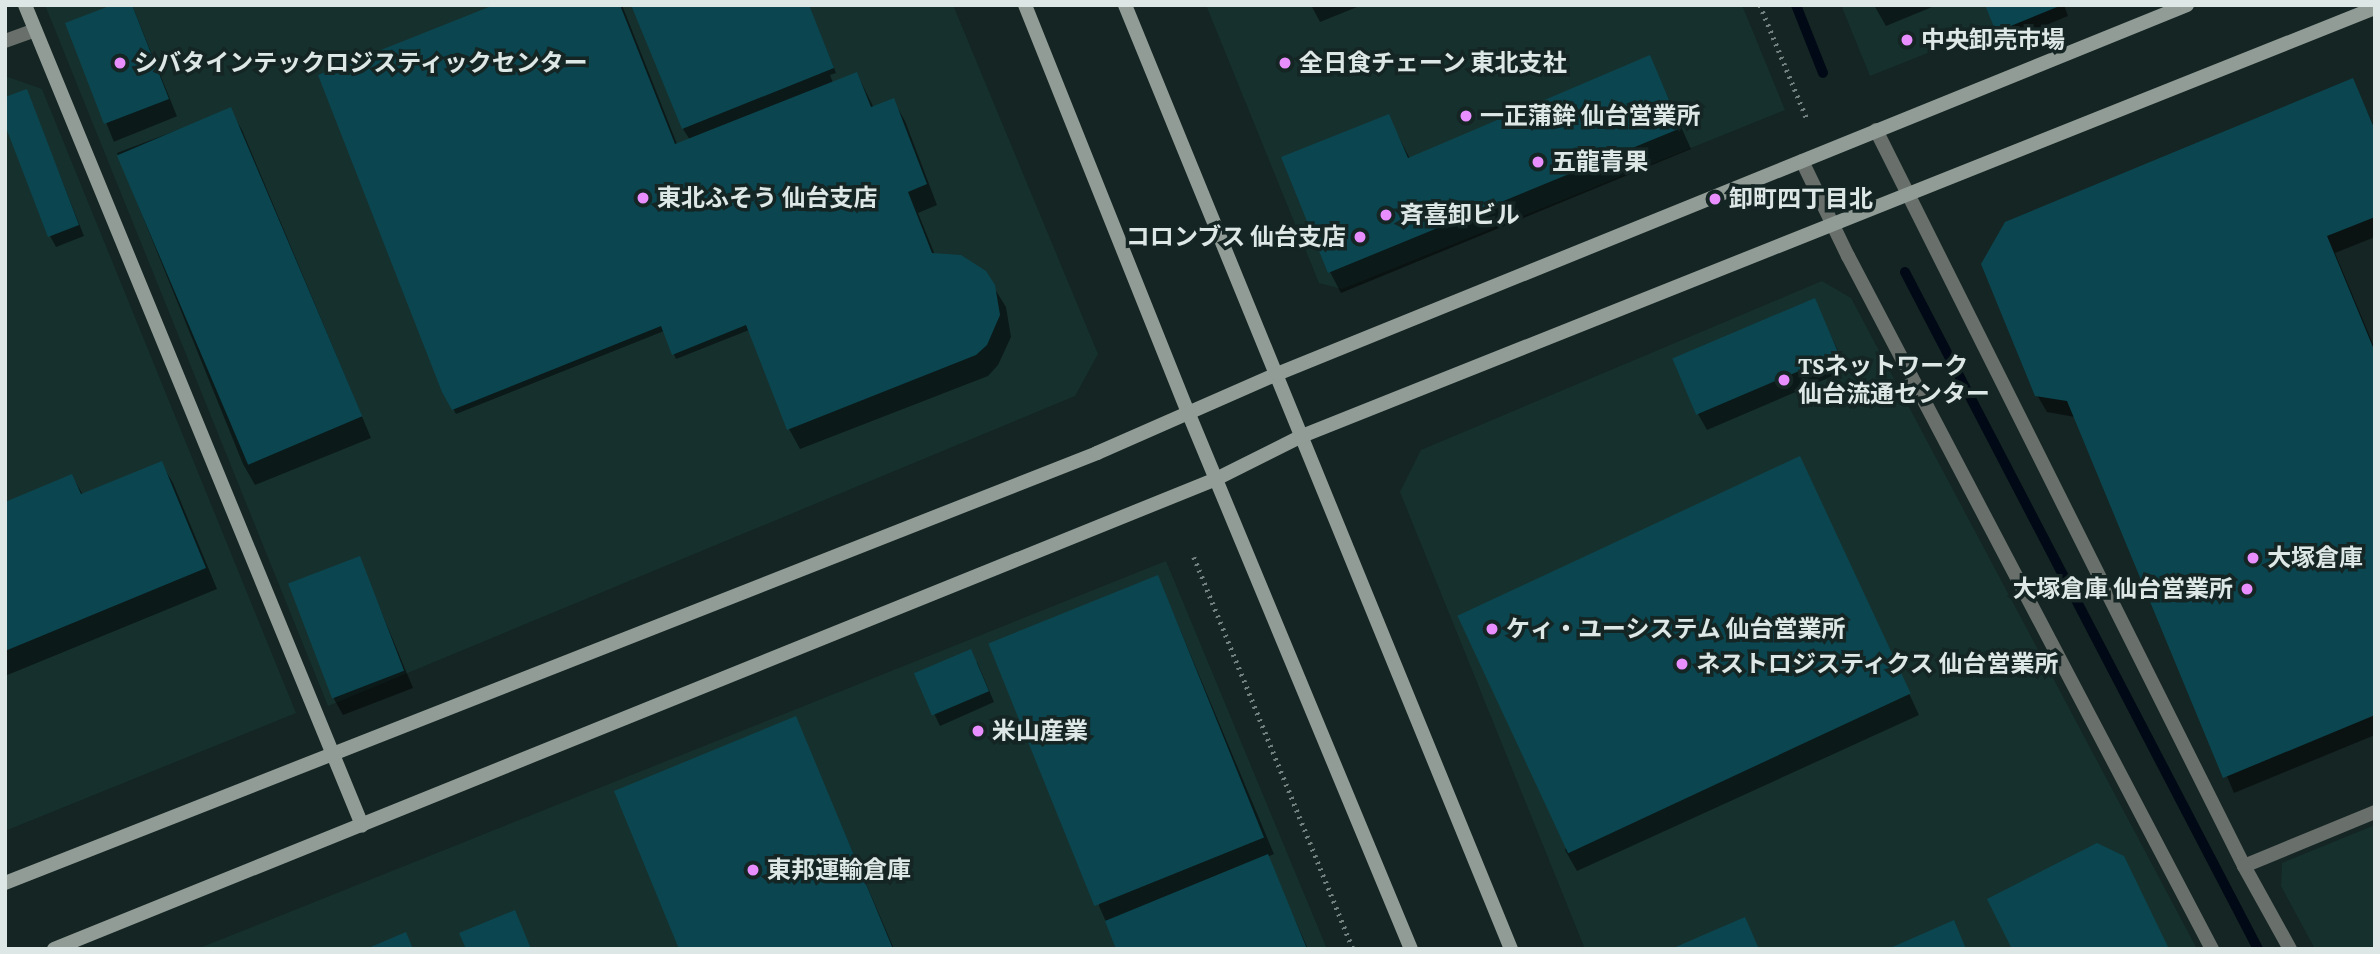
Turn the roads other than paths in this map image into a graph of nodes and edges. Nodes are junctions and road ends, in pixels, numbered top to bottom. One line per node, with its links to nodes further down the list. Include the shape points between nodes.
1 (25, 5): 6 (street)
2 (1025, 5): 13 (street)
3 (1125, 5): 12 (street)
4 (2188, 5): 8 (street)
5 (2375, 8): 10 (street)
6 (35, 30): 7 (street); 16 (street)
7 (5, 41)
8 (1876, 130): 9 (street); 10 (street)
9 (1802, 161): 11 (street); 12 (street)
10 (1909, 194): 11 (street); 19 (street)
11 (1832, 226): 14 (street); 24 (street)
12 (1277, 374): 13 (street); 14 (street)
13 (1188, 412): 15 (street); 16 (street, via 1097,453)
14 (1302, 436): 15 (street); 23 (street)
15 (1216, 479): 18 (street); 22 (street)
16 (332, 752): 18 (street); 20 (street)
17 (2375, 811): 19 (street)
18 (362, 825): 21 (street)
19 (2244, 866): 25 (street)
20 (5, 883)
21 (54, 949)
22 (1411, 949)
23 (1511, 949)
24 (2212, 949)
25 (2290, 949)

